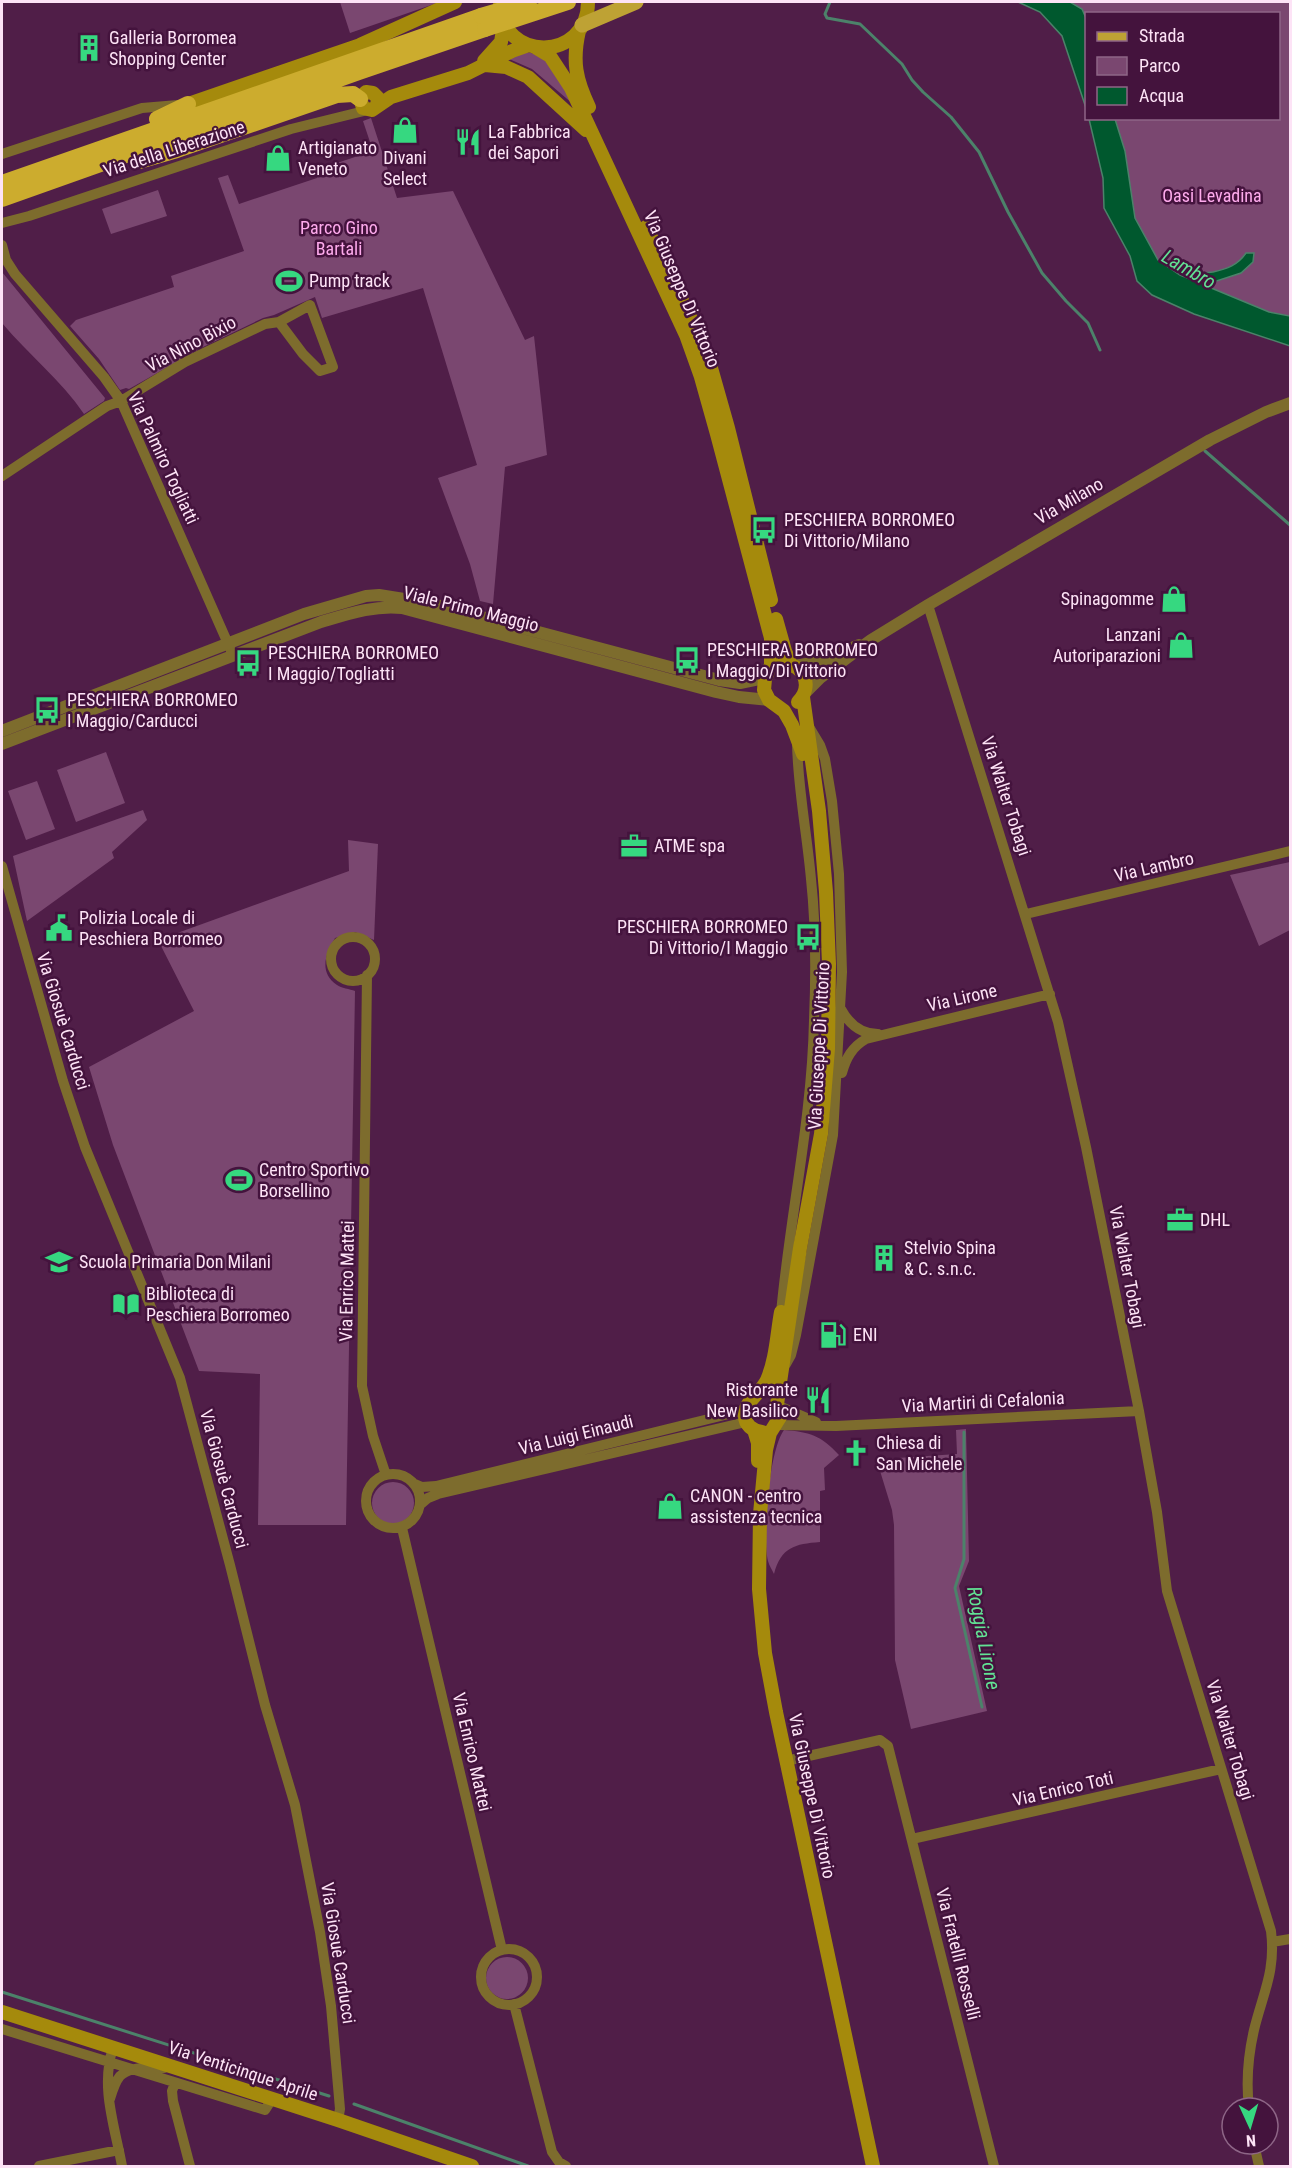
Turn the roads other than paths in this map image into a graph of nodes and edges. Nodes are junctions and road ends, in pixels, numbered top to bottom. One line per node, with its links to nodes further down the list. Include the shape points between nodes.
1 (454, 2): 13 (main road, via 360,45)
2 (500, 2): 8 (main road)
3 (529, 2): 7 (highway, bridge)
4 (568, 2): 7 (highway, bridge)
5 (588, 2): 9 (main road, Via Giuseppe Di Vittorio)
6 (636, 2): 9 (main road)
7 (483, 22): 15 (highway); 17 (highway)
8 (504, 24): 10 (main road, Via Giuseppe Di Vittorio, via 517,39); 11 (main road, Via della Liberazione, via 501,42)
9 (580, 28): 10 (main road, Via della Liberazione, via 558,45); 33 (main road, Via Giuseppe Di Vittorio, via 574,57 584,97 711,368 780,636)
10 (532, 46): 11 (main road, Via della Liberazione); 14 (main road, Via Giuseppe Di Vittorio, via 550,56 558,67)
11 (480, 67): 12 (main road, Via della Liberazione); 14 (main road, via 506,67 528,77)
12 (368, 102): 17 (highway, via 353,94 337,95 163,155); 20 (street, Via della Liberazione, via 331,119)
13 (188, 104): 15 (highway); 16 (street, via 142,108)
14 (594, 139): 34 (main road, Via Giuseppe Di Vittorio, via 686,335 701,377 771,638 772,659)
15 (109, 145): 18 (highway)
16 (2, 154)
17 (70, 176): 19 (highway)
18 (2, 183)
19 (2, 199)
20 (29, 216): 21 (street, Via della Liberazione); 22 (street, Via della Liberazione)
21 (2, 223)
22 (2, 233)
23 (2, 245): 24 (street, Via Palmiro Togliatti)
24 (5, 261): 26 (street, Via Palmiro Togliatti)
25 (279, 322): 25 (street, Via Nino Bixio, via 320,371 333,367 310,305); 26 (street, Via Nino Bixio, via 265,324 185,363)
26 (121, 401): 28 (street, Via Nino Bixio, via 107,406); 31 (street, Via Palmiro Togliatti)
27 (1290, 403): 29 (street, Via Milano, via 1210,440)
28 (2, 476)
29 (928, 605): 30 (street, Via Milano); 44 (street, Via Walter Tobagi)
30 (871, 640): 33 (street, Via Milano, via 818,662); 35 (street, Via Milano)
31 (228, 643): 32 (street, Via Palmiro Togliatti); 34 (street, Viale Primo Maggio, via 304,614 379,595 429,603 719,680 740,683); 38 (street, Viale Primo Maggio)
32 (233, 655): 36 (street, Viale Primo Maggio, via 350,613 381,606 402,608 716,692); 40 (street, Viale Primo Maggio)
33 (793, 665): 34 (main road, via 780,664); 35 (main road, Via Giuseppe Di Vittorio, via 804,676)
34 (767, 674): 36 (main road, Via Giuseppe Di Vittorio, via 764,690)
35 (804, 695): 36 (main road, via 793,705); 37 (main road, Via Giuseppe Di Vittorio)
36 (774, 703): 39 (main road, Via Giuseppe Di Vittorio, via 787,715)
37 (805, 721): 41 (main road, Via Giuseppe Di Vittorio); 47 (street, Via Giuseppe Di Vittorio, via 825,759 832,801 842,932)
38 (2, 731)
39 (796, 735): 41 (main road, Via Giuseppe Di Vittorio); 51 (street, Via Giuseppe Di Vittorio, via 814,913 814,1022 807,1127)
40 (2, 744)
41 (815, 787): 50 (main road, Via Giuseppe Di Vittorio, via 828,931 828,1039 821,1134)
42 (1290, 851): 44 (street, Via Lambro)
43 (2, 866): 79 (street, Via Giosuè Carducci, via 85,1147 180,1378 295,1805 331,2006)
44 (1026, 914): 46 (street, Via Walter Tobagi)
45 (367, 975): 45 (street, via 374,962 372,948 353,936 339,941 332,953 336,972 354,981); 58 (street, Via Enrico Mattei, via 362,1386)
46 (1050, 994): 48 (street, Via Lirone); 54 (street, Via Walter Tobagi, via 1086,1147)
47 (840, 1008): 48 (street, via 854,1026 870,1034); 49 (street, Via Giuseppe Di Vittorio)
48 (881, 1034): 49 (street, Via Lirone, via 853,1048)
49 (836, 1098): 52 (street, Via Giuseppe Di Vittorio, via 833,1135 796,1335)
50 (800, 1248): 51 (main road, Via Giuseppe Di Vittorio); 52 (main road, Via Giuseppe Di Vittorio)
51 (781, 1313): 55 (main road, Via Giuseppe Di Vittorio, via 769,1377)
52 (781, 1372): 53 (main road, Via Giuseppe Di Vittorio)
53 (777, 1405): 55 (main road, via 765,1397); 56 (street, Via Martiri di Cefalonia); 57 (main road, Via Giuseppe Di Vittorio, via 780,1416)
54 (1139, 1412): 56 (street, Via Martiri di Cefalonia); 63 (street, Via Walter Tobagi, via 1167,1591)
55 (749, 1416): 57 (main road, via 765,1432); 59 (street, Via Luigi Einaudi, via 436,1486); 60 (street, Via Luigi Einaudi, via 438,1494); 86 (main road, Via Giuseppe Di Vittorio, via 759,1455 750,1533 760,1673)
56 (828, 1426): 57 (street, Via Martiri di Cefalonia)
57 (775, 1427): 62 (main road, Via Giuseppe Di Vittorio, via 766,1450 759,1589 768,1677)
58 (386, 1475): 59 (street, via 402,1475); 61 (street, via 372,1484 367,1508 376,1523 393,1529)
59 (415, 1484): 60 (street)
60 (421, 1504): 61 (street, via 415,1519)
61 (402, 1527): 67 (street, Via Enrico Mattei)
62 (786, 1761): 64 (street, Via Fratelli Rosselli, via 879,1740 886,1744); 87 (main road, Via Giuseppe Di Vittorio)
63 (1221, 1769): 64 (street, Via Enrico Toti); 66 (street, Via Walter Tobagi)
64 (912, 1839): 88 (street, Via Fratelli Rosselli)
65 (1290, 1939): 66 (street)
66 (1272, 1942): 76 (street, Via Walter Tobagi, via 1271,1973 1248,2063)
67 (502, 1950): 68 (street, via 484,1964 481,1979 492,1999); 68 (street, via 523,1953 536,1970 532,1992)
68 (514, 2004): 85 (street, via 552,2152)
69 (2, 2012): 71 (main road, Via Venticinque Aprile)
70 (2, 2029): 72 (street)
71 (113, 2048): 72 (street); 74 (main road, Via Venticinque Aprile)
72 (109, 2063): 73 (street); 77 (street)
73 (133, 2070): 74 (street); 75 (street); 77 (street, via 119,2077)
74 (182, 2070): 78 (main road, Via Venticinque Aprile)
75 (175, 2083): 78 (street); 83 (street, via 172,2096)
76 (1249, 2096)
77 (109, 2101): 80 (street)
78 (269, 2105): 79 (main road, Via Venticinque Aprile)
79 (338, 2120): 84 (main road, Via Venticinque Aprile)
80 (119, 2151): 81 (street); 82 (street)
81 (39, 2166)
82 (122, 2166)
83 (190, 2166)
84 (472, 2166)
85 (566, 2166)
86 (865, 2166)
87 (873, 2166)
88 (994, 2166)

